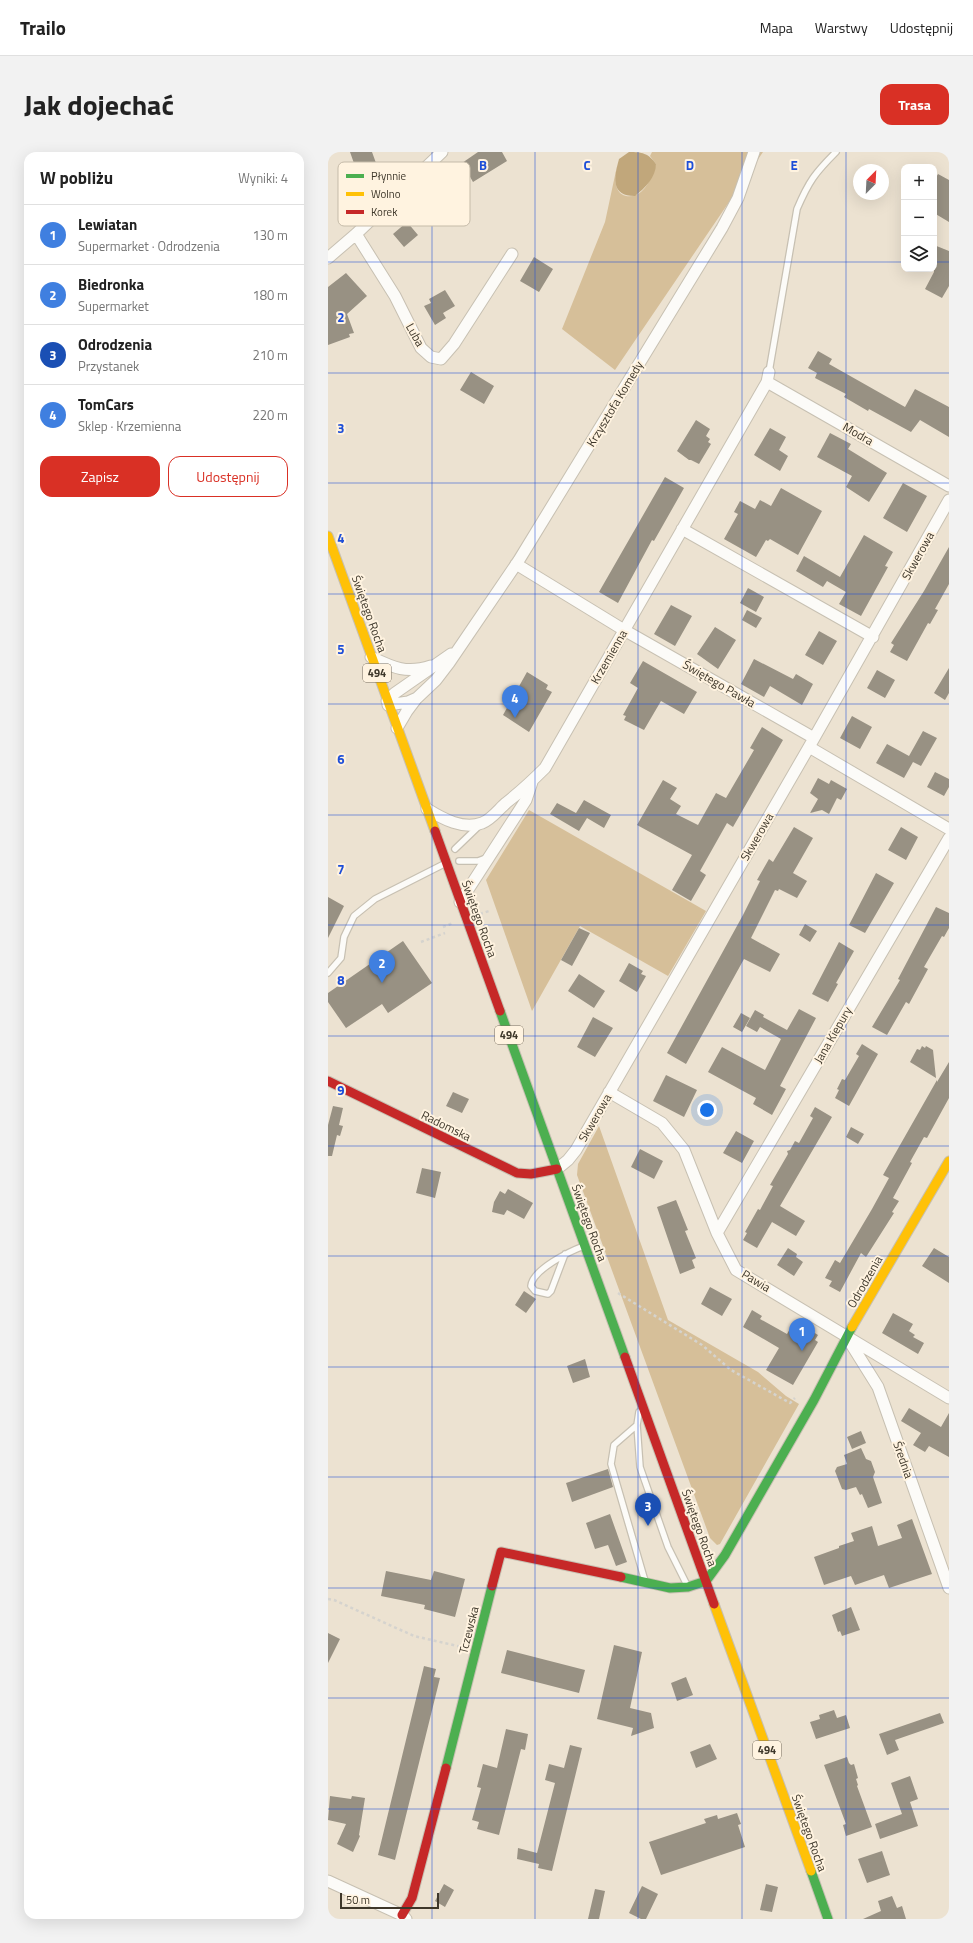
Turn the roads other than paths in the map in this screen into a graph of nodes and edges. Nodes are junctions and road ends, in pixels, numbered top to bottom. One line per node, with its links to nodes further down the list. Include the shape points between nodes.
1 (442, 152): 4 (street)
2 (754, 152): 14 (street, Krzysztofa Komedy, via 738,198 722,228)
3 (836, 152): 9 (lane, via 816,172 798,209)
4 (432, 162)
5 (364, 226): 6 (street)
6 (356, 234): 7 (street, Luba, via 395,296 421,348 431,357 441,359 454,344); 8 (street)
7 (512, 254)
8 (328, 258)
9 (768, 377): 10 (street, Modra); 12 (street, Krzemienna)
10 (949, 486)
11 (949, 500): 16 (street, Skwerowa)
12 (682, 529): 15 (street, Krzemienna); 16 (street)
13 (328, 536): 18 (main road, Świętego Rocha / 494, via 336,566)
14 (516, 564): 15 (street, Świętego Pawła); 17 (street, Krzysztofa Komedy)
15 (624, 630): 23 (street, Świętego Pawła); 24 (street, Krzemienna, via 545,768)
16 (872, 637): 23 (street, Skwerowa)
17 (460, 647): 19 (street, Krzysztofa Komedy); 20 (street, Krzysztofa Komedy, via 436,680)
18 (371, 657): 19 (street, Krzysztofa Komedy, via 407,671); 21 (main road, Świętego Rocha / 494)
19 (438, 664): 21 (street, Krzysztofa Komedy, via 395,693)
20 (417, 698): 21 (street, Krzysztofa Komedy, via 408,702); 22 (street, Krzysztofa Komedy)
21 (388, 703): 22 (main road, Świętego Rocha / 494)
22 (397, 728): 25 (main road, Świętego Rocha / 494)
23 (812, 743): 27 (street, Świętego Pawła); 36 (street, Skwerowa)
24 (532, 782): 26 (street, Krzemienna); 30 (street, Krzemienna, via 526,800)
25 (427, 809): 26 (street, via 456,823 470,825); 32 (main road, Świętego Rocha / 494)
26 (483, 822): 29 (lane)
27 (949, 829)
28 (949, 838): 39 (street, Jana Kiepury)
29 (455, 849)
30 (490, 857): 31 (lane, via 478,861); 33 (street, Krzemienna)
31 (459, 861)
32 (446, 863): 33 (main road, Świętego Rocha / 494); 34 (lane, via 374,899 354,916 344,937 341,958)
33 (460, 902): 38 (main road, Świętego Rocha / 494)
34 (328, 973)
35 (328, 1081): 38 (main road, Radomska, via 517,1173 531,1174)
36 (610, 1092): 38 (street, Skwerowa, via 576,1150); 39 (street, Pawia, via 662,1123 684,1150)
37 (949, 1161): 42 (main road, Odrodzenia)
38 (557, 1169): 40 (main road, Świętego Rocha / 494)
39 (717, 1233): 42 (street, Pawia, via 736,1270)
40 (584, 1246): 41 (lane); 44 (main road, Świętego Rocha / 494)
41 (566, 1254): 41 (lane, via 554,1260 531,1282 535,1291 548,1294 551,1291)
42 (847, 1336): 43 (street, Pawia); 46 (main road, Odrodzenia, via 814,1400 729,1548); 49 (street, Średnia, via 878,1388)
43 (949, 1398)
44 (640, 1401): 45 (lane); 46 (main road, Świętego Rocha / 494)
45 (637, 1425): 47 (lane, via 614,1445 611,1464); 48 (lane, via 640,1467 668,1547)
46 (706, 1581): 48 (main road, Tczewska); 52 (main road, Świętego Rocha / 494)
47 (646, 1583): 48 (main road, Tczewska, via 670,1588); 51 (main road, Tczewska, via 501,1552 412,1898)
48 (688, 1587)
49 (949, 1588)
50 (328, 1881): 51 (street)
51 (404, 1917)
52 (828, 1919)

